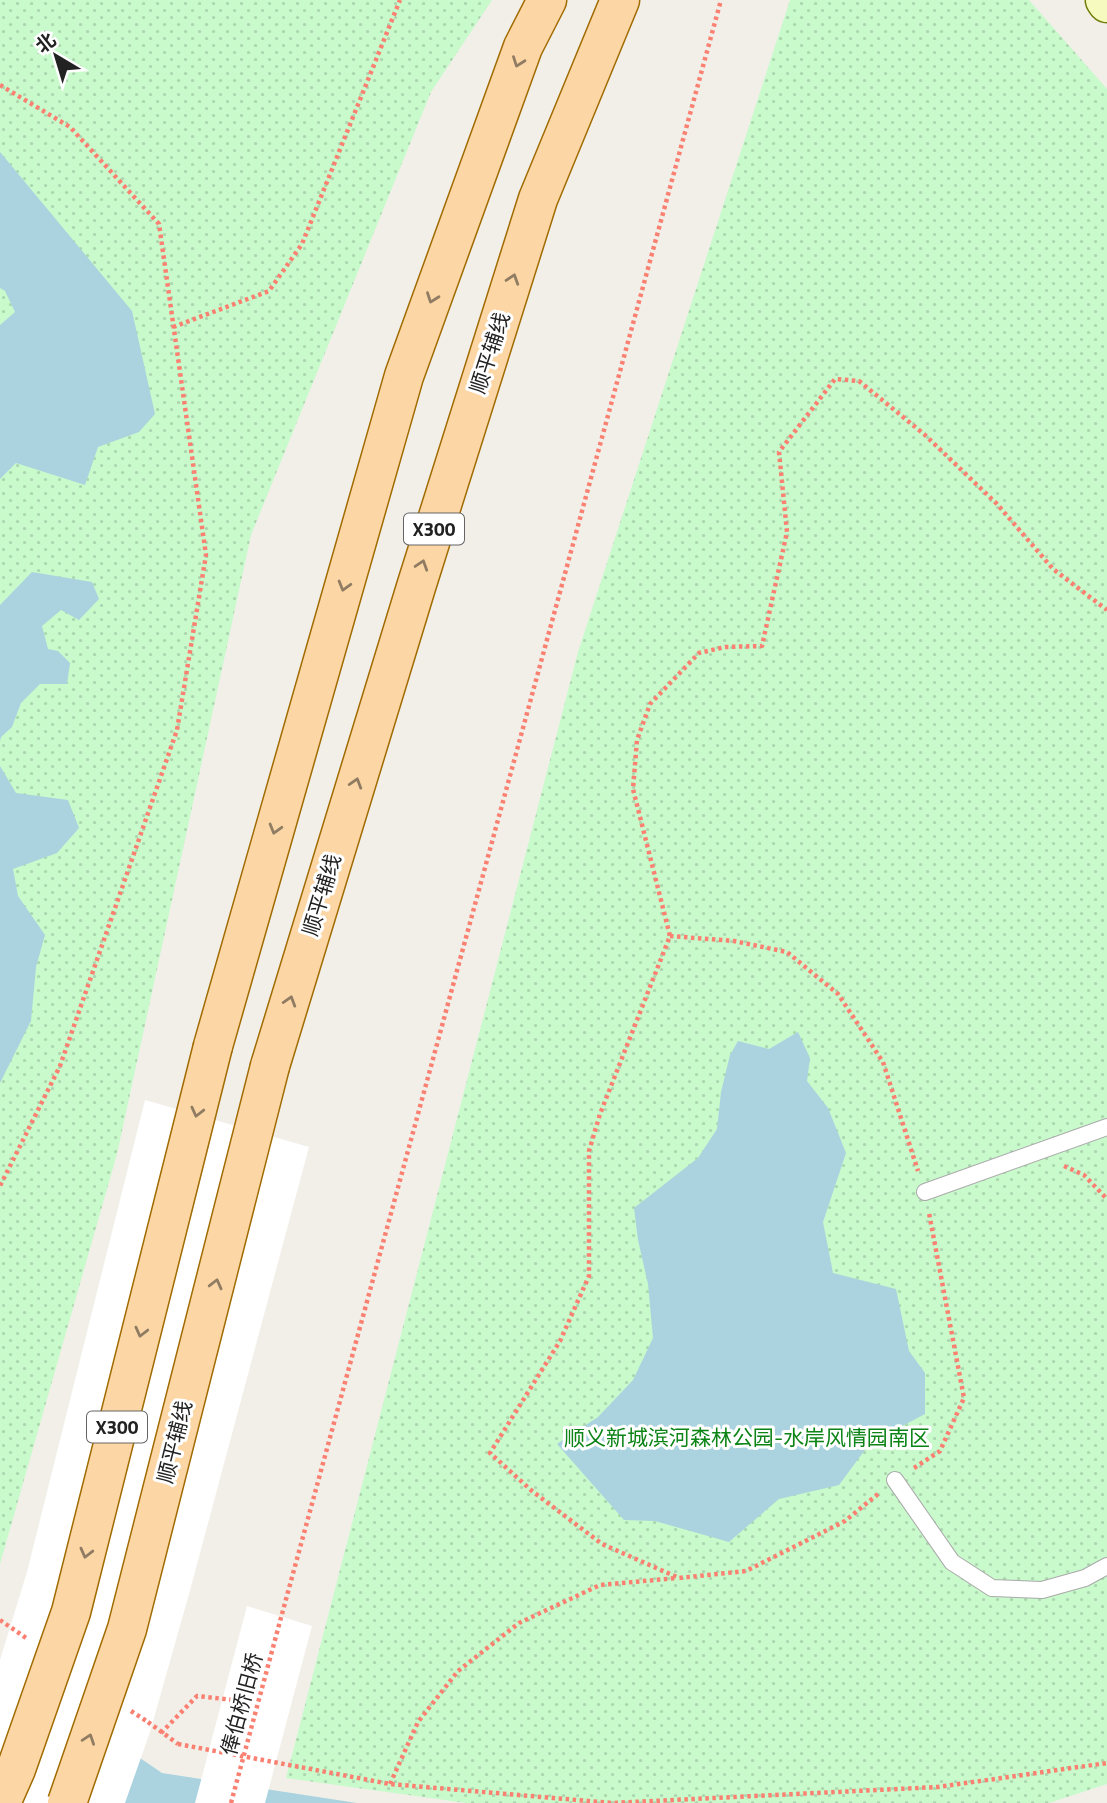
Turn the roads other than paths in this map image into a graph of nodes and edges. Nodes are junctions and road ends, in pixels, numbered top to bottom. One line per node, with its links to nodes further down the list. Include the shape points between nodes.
1 (547, 0): 7 (main road, X300, one-way to 7, bridge, via 523,47 404,376 213,1046 71,1612)
2 (620, 0): 8 (main road, 顺平辅线 / X300, one-way to 2, bridge, via 127,1629 270,1066 416,587 538,199)
3 (1107, 1127): 4 (lane)
4 (925, 1192)
5 (895, 1480): 6 (lane, via 953,1562 992,1588 1042,1590)
6 (1107, 1566)
7 (1, 1803)
8 (67, 1803)

